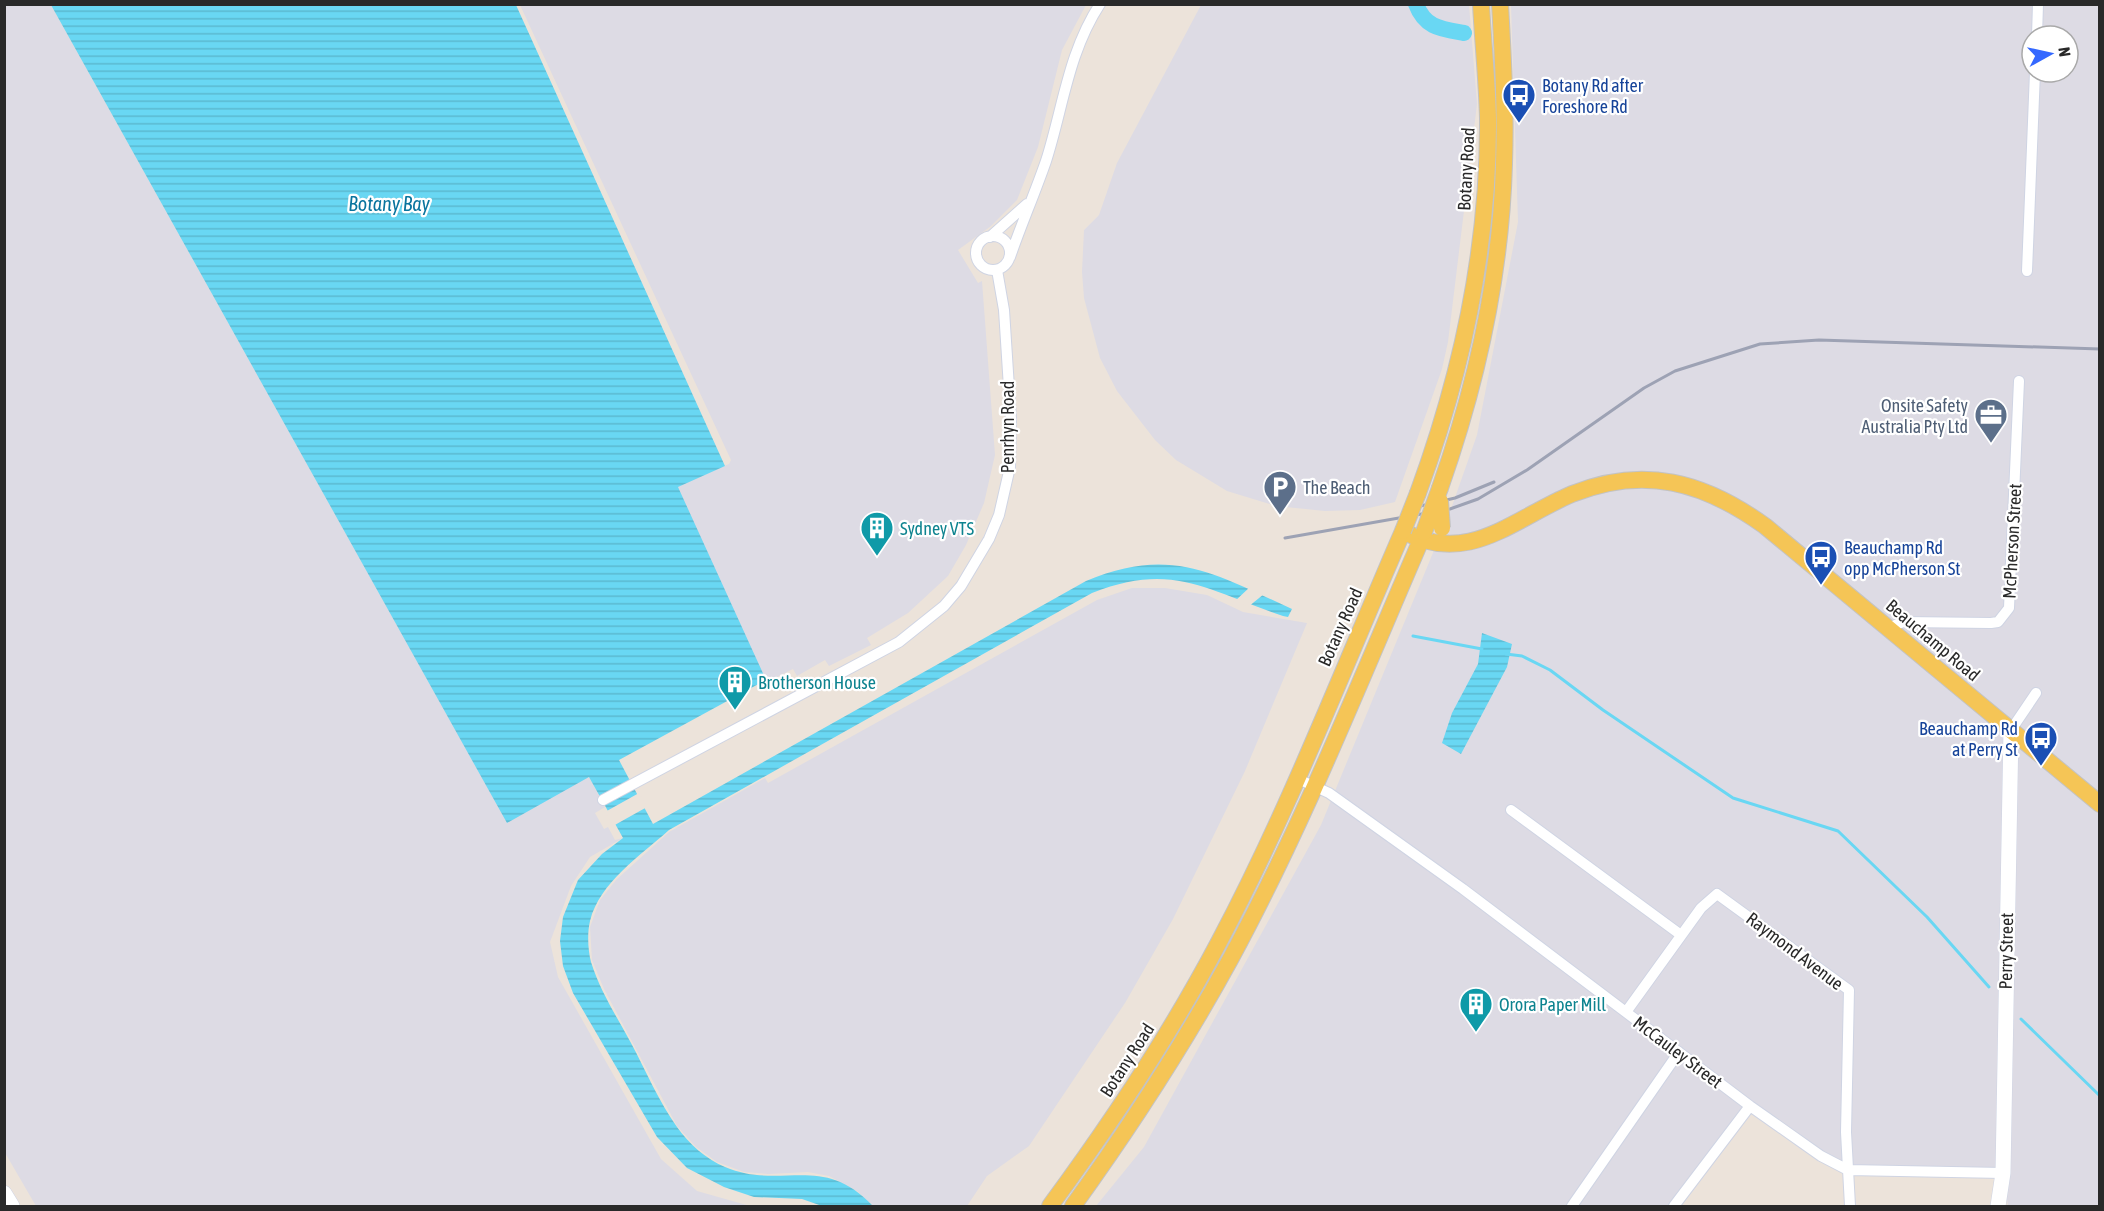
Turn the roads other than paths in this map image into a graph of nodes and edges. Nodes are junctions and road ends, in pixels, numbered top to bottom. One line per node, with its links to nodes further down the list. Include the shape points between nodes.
1 (1500, 4): 13 (main road, Botany Road, via 1505,140 1498,250 1479,357)
2 (2038, 4): 5 (street)
3 (1099, 6): 7 (street, via 1067,75 1046,161)
4 (1481, 8): 15 (main road, Botany Road, bridge, via 1487,159 1476,275 1455,376 1418,493)
5 (2037, 24)
6 (2035, 84): 11 (street)
7 (1029, 202): 8 (street); 9 (street)
8 (990, 237): 9 (street, via 1005,241); 10 (street, via 979,244 977,257 984,268)
9 (1010, 257): 10 (street)
10 (997, 270): 21 (street, Penrhyn Road, via 1004,310 1010,468 999,515 975,565 944,606 899,642)
11 (2027, 271)
12 (2019, 381): 16 (street, McPherson Street, via 2009,608 1992,624 1904,621)
13 (1440, 488): 14 (main road, bridge, via 1439,514 1442,528 1449,535); 15 (main road, Botany Road, bridge)
14 (1503, 528): 15 (main road, Beauchamp Road, via 1483,539 1460,544 1434,545); 16 (main road, Beauchamp Road, via 1572,494 1608,483 1679,483 1736,505)
15 (1411, 536): 19 (main road, Botany Road); 20 (main road, Botany Road)
16 (1888, 628): 18 (main road, Beauchamp Road)
17 (2036, 693): 18 (street)
18 (2011, 730): 22 (main road, Beauchamp Road); 29 (street, Perry Street)
19 (1296, 778): 20 (street, McCauley Street); 32 (main road, Botany Road, via 1249,883 1178,1016 1109,1125)
20 (1314, 787): 25 (street, McCauley Street, via 1329,793 1463,889); 33 (main road, Botany Road, via 1220,976 1134,1119)
21 (603, 800)
22 (2100, 804)
23 (1511, 810): 24 (street)
24 (1681, 935): 25 (street, Raymond Avenue); 28 (street, Raymond Avenue, via 1717,894 1849,990)
25 (1626, 1012): 26 (street, McCauley Street)
26 (1679, 1052): 27 (street, McCauley Street); 34 (street)
27 (1750, 1106): 28 (street, McCauley Street, via 1821,1156); 35 (street)
28 (1848, 1170): 29 (street, McCauley Street); 36 (street)
29 (2003, 1173): 37 (street, Perry Street); 38 (street, Perry Street)
30 (4, 1193): 31 (street)
31 (12, 1206)
32 (1050, 1206)
33 (1073, 1206)
34 (1572, 1206)
35 (1674, 1206)
36 (1850, 1206)
37 (1998, 1206)
38 (2008, 1206)

